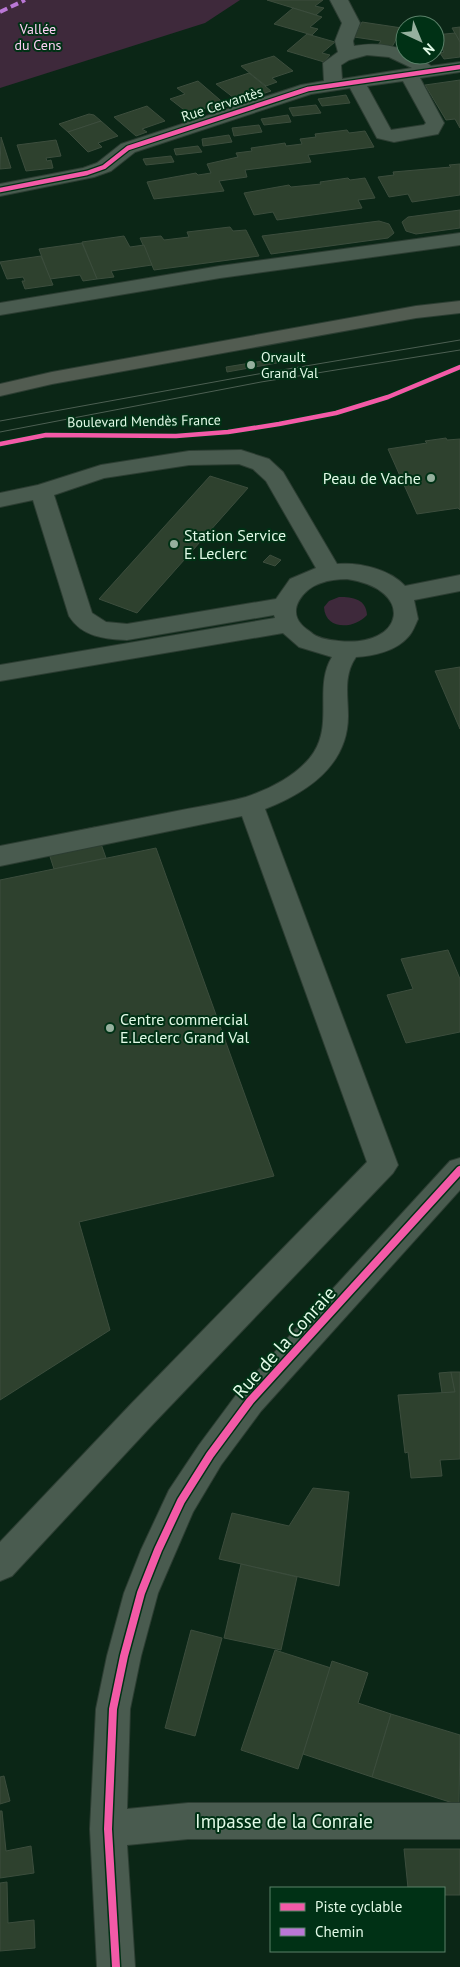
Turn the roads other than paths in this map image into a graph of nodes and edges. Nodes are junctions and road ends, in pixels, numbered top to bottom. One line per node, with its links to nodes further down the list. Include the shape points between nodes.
1 (339, 0): 2 (street, via 351,23 344,41)
2 (347, 53): 4 (street, via 371,50 404,55 422,66); 6 (street, via 332,63)
3 (460, 67): 4 (street, Rue Cervantès)
4 (418, 73): 5 (street, Rue Cervantès); 5 (street, via 436,123 431,130 394,136 384,134)
5 (355, 81): 6 (street, Rue Cervantès)
6 (333, 84): 7 (street, Rue Cervantès, via 308,89 128,148 104,167 87,174)
7 (0, 190)
8 (460, 239): 10 (street, via 220,272)
9 (460, 307): 11 (main road, via 416,312)
10 (0, 309)
11 (0, 390)
12 (42, 491): 13 (street); 14 (street, via 101,472 188,458 241,457 261,464 275,477); 17 (street, via 81,616 92,627 127,632)
13 (0, 500)
14 (330, 572): 16 (street, via 347,571 379,578); 17 (street, via 314,576 290,593)
15 (460, 583): 16 (street)
16 (401, 596): 18 (street, via 406,608 405,622 398,634 384,643)
17 (287, 614): 18 (street, via 297,634 311,644); 19 (street)
18 (347, 652): 20 (street, via 336,672 336,722 328,752 317,768 297,784)
19 (0, 673)
20 (250, 805): 21 (street); 23 (street, via 384,1164)
21 (0, 856)
22 (460, 1170): 25 (street, Rue de la Conraie, via 250,1401 181,1500 141,1593 124,1656 113,1709)
23 (0, 1565)
24 (460, 1821): 25 (street, Impasse de la Conraie, via 188,1821)
25 (108, 1829): 26 (street, Rue de la Conraie)
26 (116, 1967)

